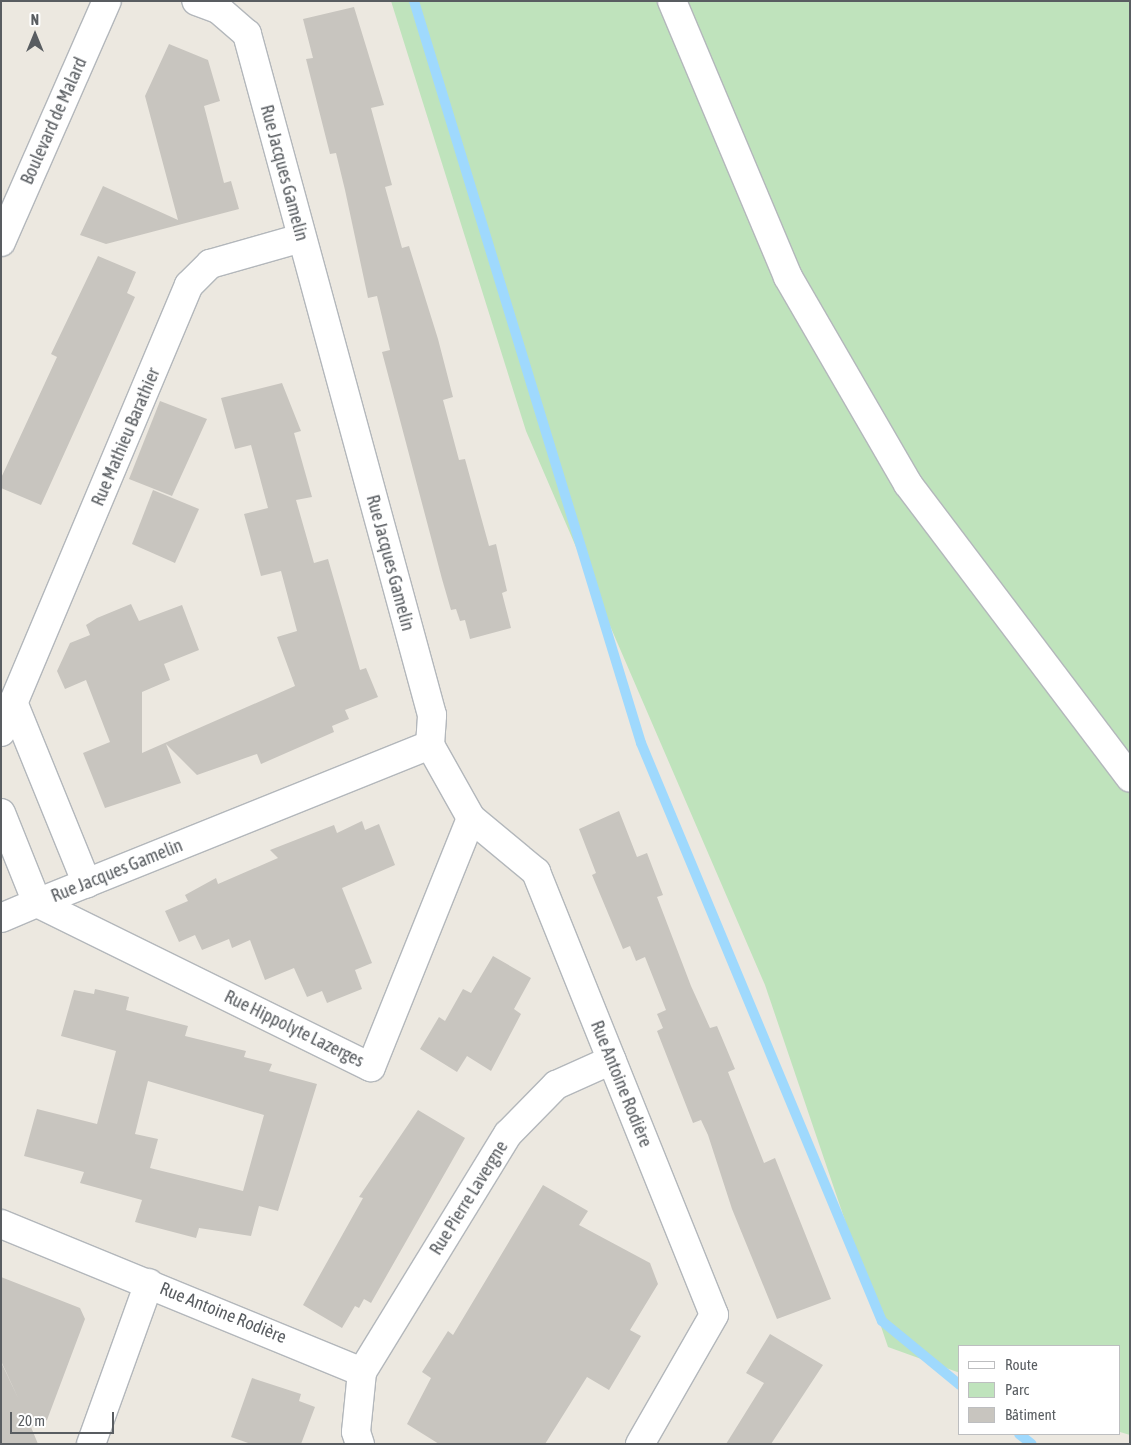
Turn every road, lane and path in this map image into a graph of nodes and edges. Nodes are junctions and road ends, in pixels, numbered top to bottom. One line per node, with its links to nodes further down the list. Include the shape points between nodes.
1 (107, 1): 5 (street, Boulevard de Malard)
2 (196, 1): 4 (street, Rue Jacques Gamelin, via 218,9 247,34)
3 (672, 1): 9 (street, via 788,277 908,484)
4 (301, 238): 6 (street, Rue Mathieu Barathier, via 210,264 189,285); 8 (street, Rue Jacques Gamelin, via 432,715)
5 (1, 242)
6 (13, 702): 7 (street, Rue Mathieu Barathier); 12 (street)
7 (1, 732)
8 (430, 745): 11 (street, Rue Antoine Rodière); 12 (street, Rue Jacques Gamelin)
9 (1130, 778)
10 (1, 813): 13 (street)
11 (471, 818): 13 (street, Rue Hippolyte Lazerges, via 371,1067); 15 (street, Rue Antoine Rodière, via 536,872)
12 (87, 884): 13 (street, Rue Jacques Gamelin)
13 (37, 903): 14 (street)
14 (1, 918)
15 (612, 1060): 18 (street, Rue Pierre Lavergne, via 556,1085 508,1134); 21 (street, Rue Antoine Rodière, via 714,1315)
16 (6, 1230): 17 (street, Rue Antoine Rodière)
17 (149, 1283): 18 (street, Rue Antoine Rodière); 19 (street)
18 (362, 1372): 20 (street, via 356,1432)
19 (91, 1444)
20 (360, 1444)
21 (640, 1444)

